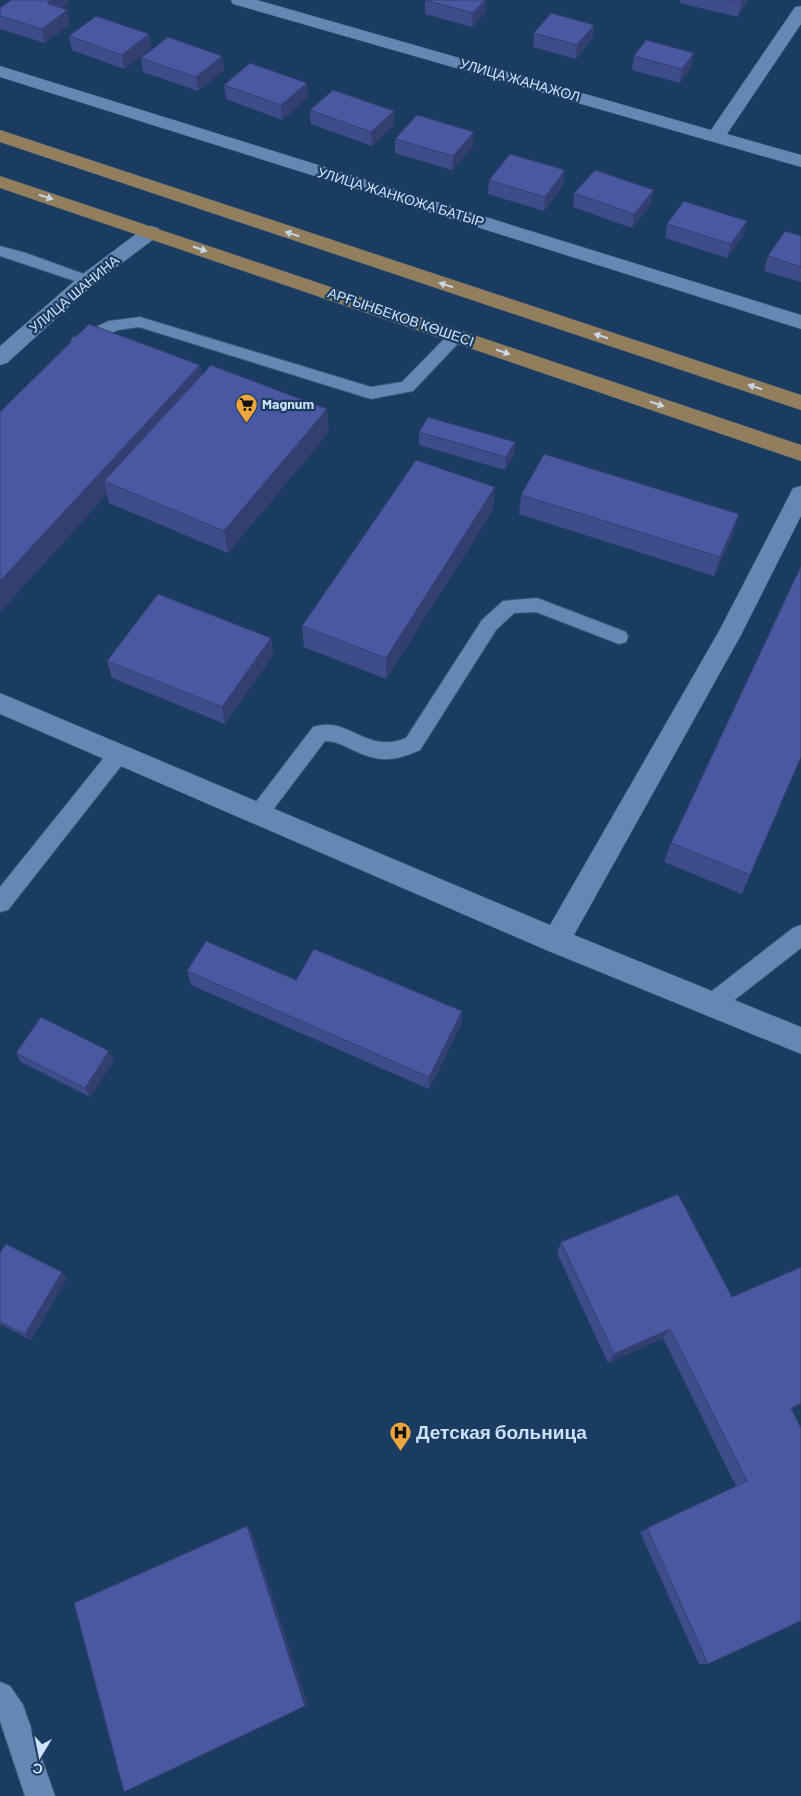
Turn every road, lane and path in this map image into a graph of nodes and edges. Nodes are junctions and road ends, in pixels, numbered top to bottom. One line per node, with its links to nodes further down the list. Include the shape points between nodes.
1 (240, 0): 5 (street, УЛИЦА ЖАНАЖОЛ)
2 (801, 11): 5 (street)
3 (0, 72): 11 (street, УЛИЦА ЖАНКОЖА БАТЫР)
4 (0, 136): 15 (main road, one-way to 4)
5 (716, 136): 6 (street, УЛИЦА ЖАНАЖОЛ)
6 (801, 161)
7 (0, 182): 8 (main road, АРҒЫНБЕКОВ КӨШЕСІ, one-way to 8)
8 (151, 232): 10 (street, УЛИЦА ШАНИНА); 12 (main road, АРҒЫНБЕКОВ КӨШЕСІ, one-way to 12)
9 (0, 251): 10 (lane)
10 (87, 280): 14 (street, УЛИЦА ШАНИНА)
11 (801, 322)
12 (458, 336): 13 (lane, via 406,387 371,393 140,322 115,325 80,341); 16 (main road, АРҒЫНБЕКОВ КӨШЕСІ, one-way to 16)
13 (66, 355)
14 (0, 358)
15 (801, 403)
16 (801, 453)
17 (801, 494): 24 (street, via 729,635)
18 (619, 637): 21 (lane, via 537,605 510,606 489,625 413,744 397,752 380,753 337,734 320,733)
19 (0, 703): 20 (street)
20 (118, 755): 21 (street); 22 (lane)
21 (259, 813): 24 (street)
22 (0, 903)
23 (801, 935): 25 (lane)
24 (556, 941): 25 (street)
25 (712, 1005): 26 (street)
26 (801, 1041)
27 (0, 1696): 28 (lane, via 13,1715)
28 (40, 1796)

